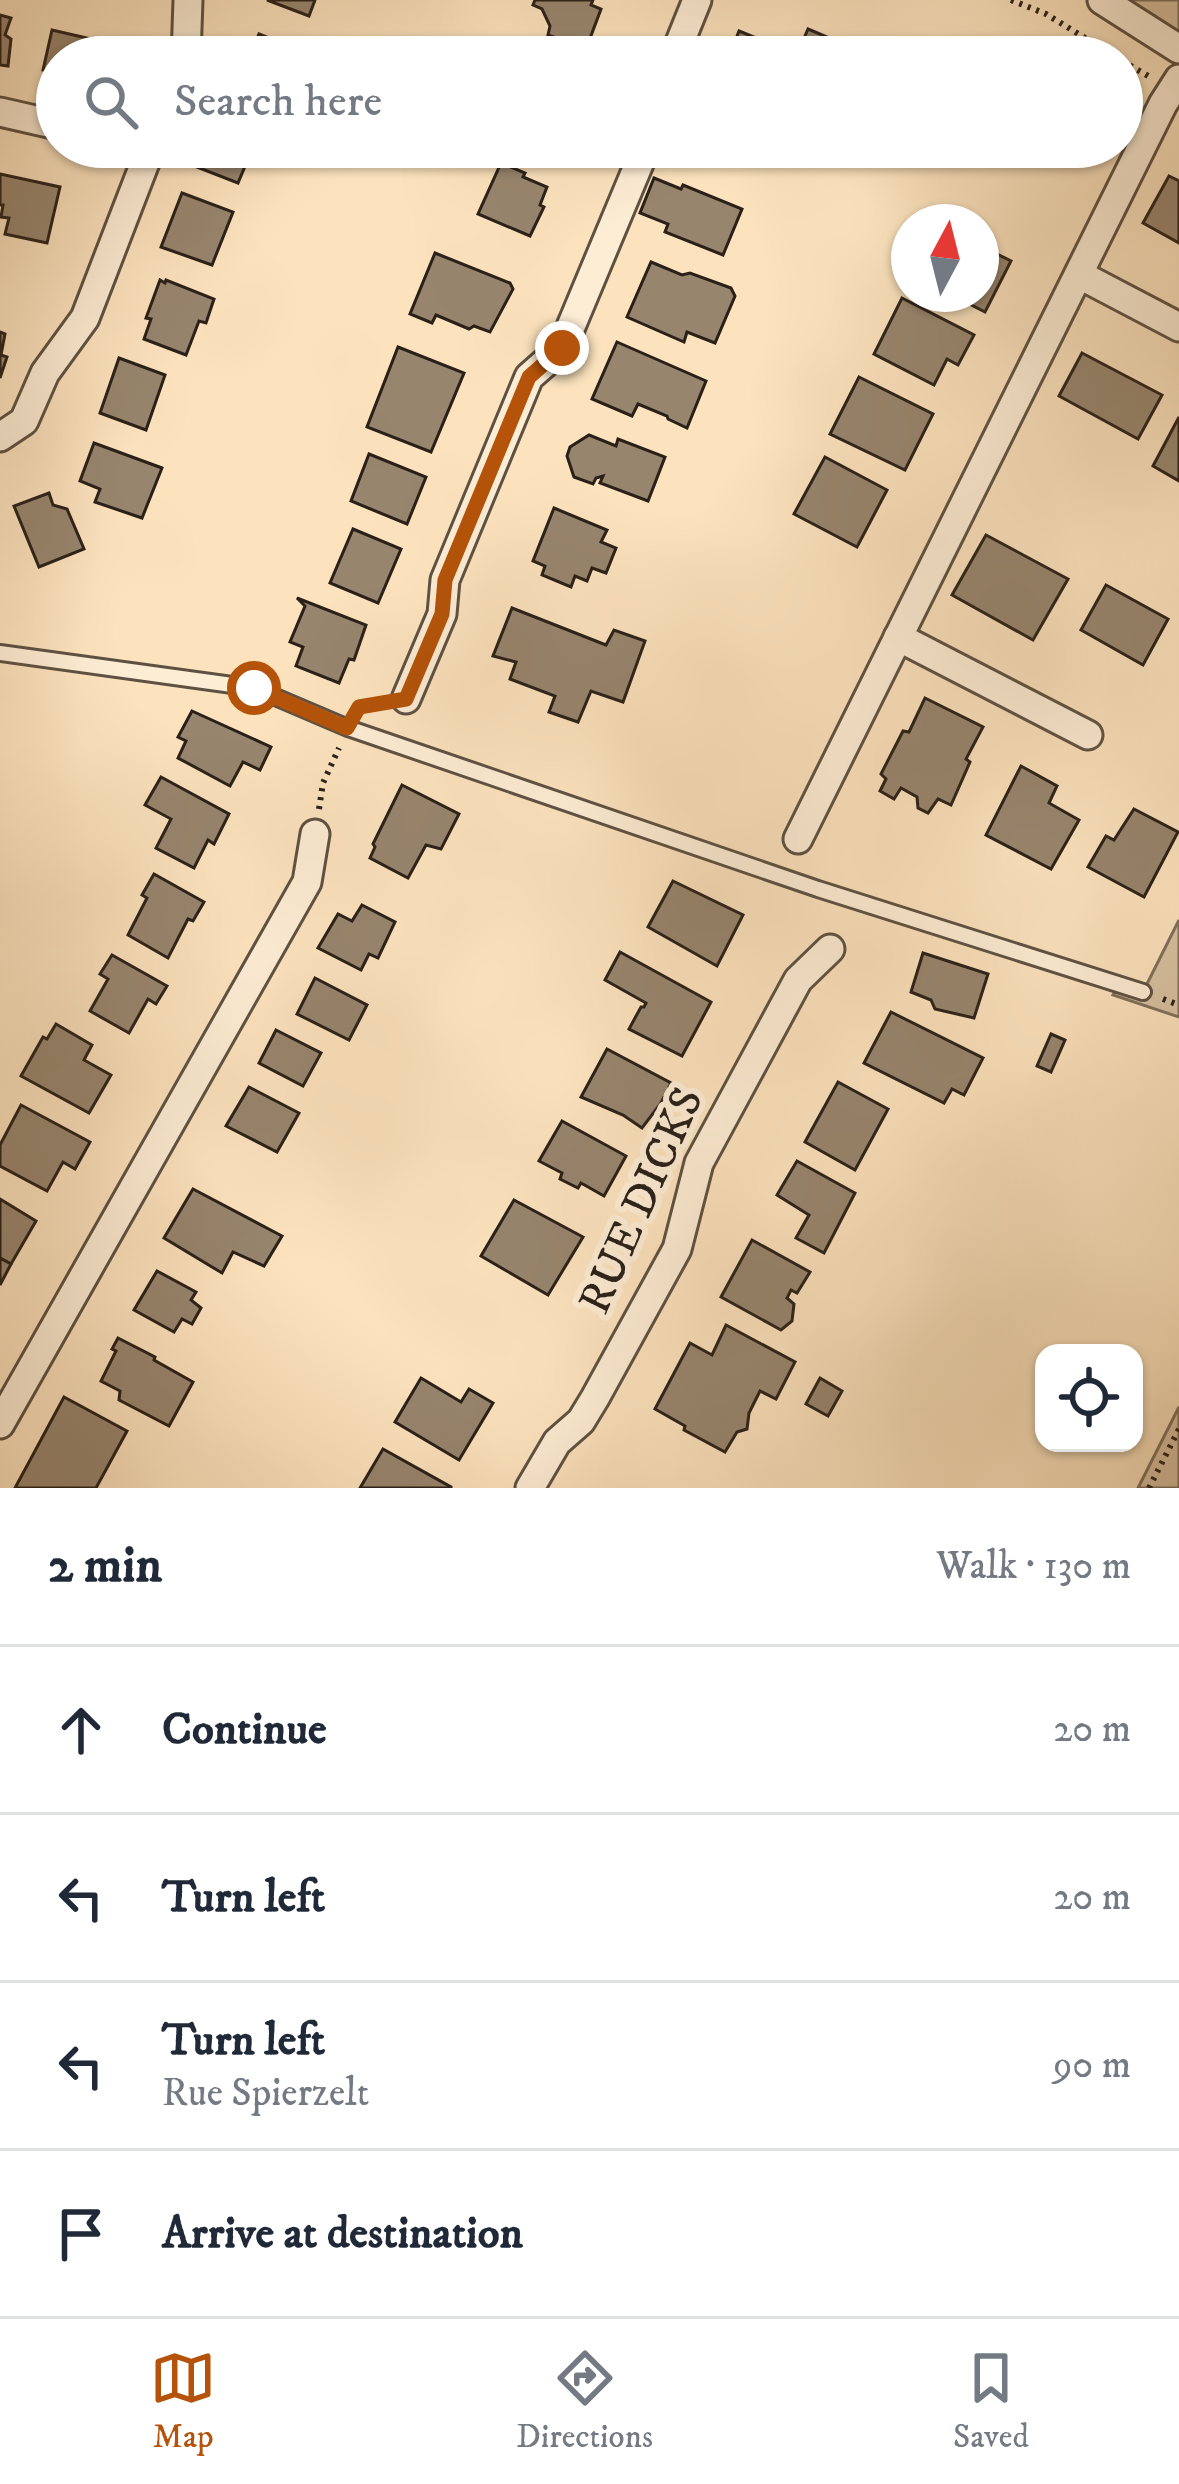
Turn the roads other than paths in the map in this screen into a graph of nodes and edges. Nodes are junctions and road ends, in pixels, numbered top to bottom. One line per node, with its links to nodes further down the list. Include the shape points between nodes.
1 (188, 0): 4 (street)
2 (697, 0): 5 (street)
3 (1102, 0): 6 (street)
4 (186, 36)
5 (682, 36)
6 (1179, 49)
7 (1179, 79): 10 (street)
8 (0, 112): 9 (street)
9 (36, 120)
10 (1143, 145)
11 (143, 168): 16 (street, via 85,318 45,373 24,422)
12 (637, 168): 19 (street, via 562,348 529,377 445,580 442,614)
13 (1132, 168): 14 (street)
14 (1080, 275): 15 (street); 17 (street)
15 (1179, 327)
16 (0, 437)
17 (898, 637): 20 (street); 22 (street)
18 (0, 653): 24 (lane, via 254,688 347,728 818,890)
19 (406, 699)
20 (1088, 735)
21 (316, 834): 25 (street, via 307,882)
22 (798, 839)
23 (830, 949): 26 (street, RUE DICKS, via 798,980 699,1163 677,1249 595,1398)
24 (1143, 992)
25 (0, 1424)
26 (530, 1488)

